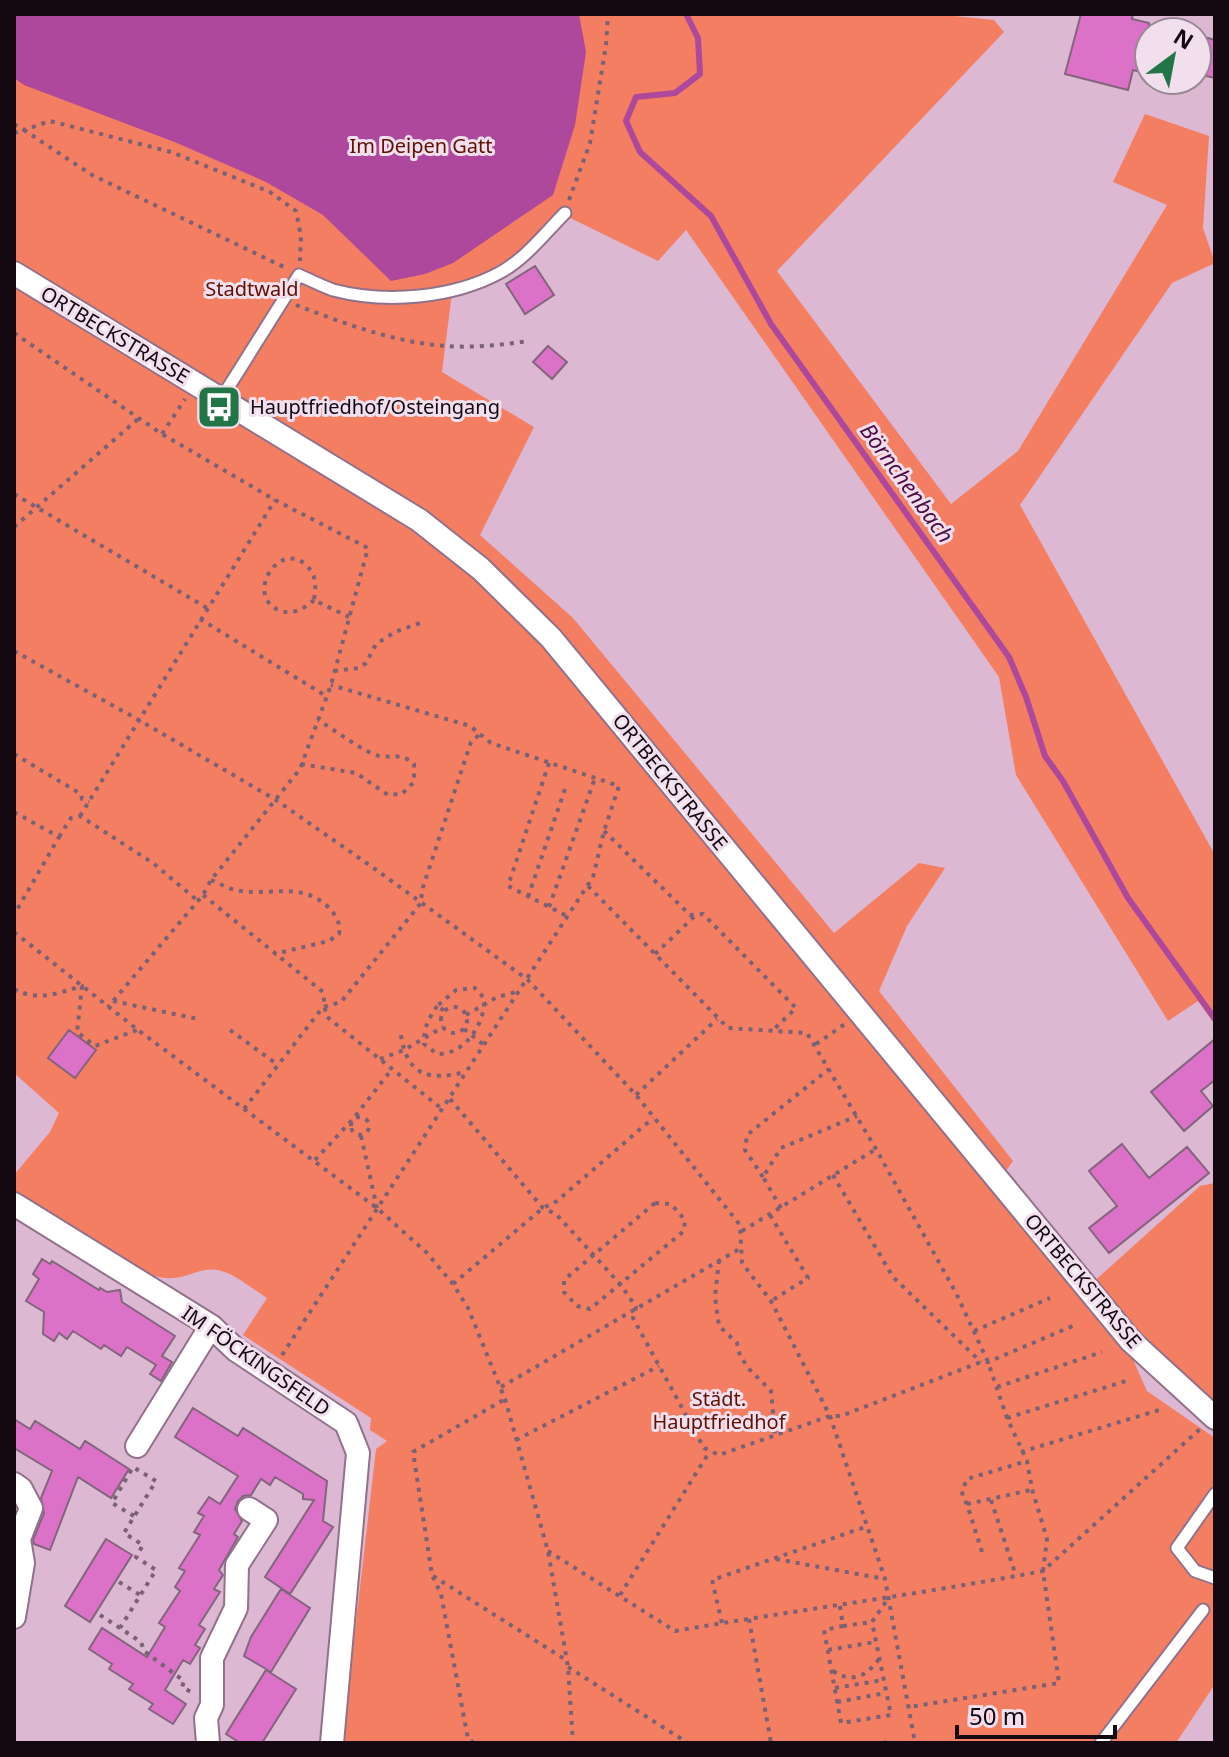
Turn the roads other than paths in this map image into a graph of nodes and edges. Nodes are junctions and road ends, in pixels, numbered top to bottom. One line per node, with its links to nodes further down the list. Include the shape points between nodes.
1 (565, 213): 3 (lane, via 503,271 469,286 427,295 379,296 333,289 299,275)
2 (14, 273): 3 (street, ORTBECKSTRASSE)
3 (221, 399): 6 (street, ORTBECKSTRASSE, via 419,520 481,569 551,638 1131,1341)
4 (14, 1204): 5 (street, IM FÖCKINGSFELD)
5 (211, 1326): 7 (street); 15 (street, IM FÖCKINGSFELD, via 236,1350 346,1423 358,1453)
6 (1214, 1417)
7 (137, 1446)
8 (14, 1484): 13 (street, via 31,1508 19,1539 23,1563)
9 (1215, 1494): 11 (lane, via 1177,1548 1195,1571)
10 (249, 1509): 14 (street, via 266,1520 237,1565 236,1608 212,1658)
11 (1215, 1578)
12 (1203, 1610): 16 (lane)
13 (14, 1617)
14 (208, 1743)
15 (332, 1743)
16 (1101, 1743)

